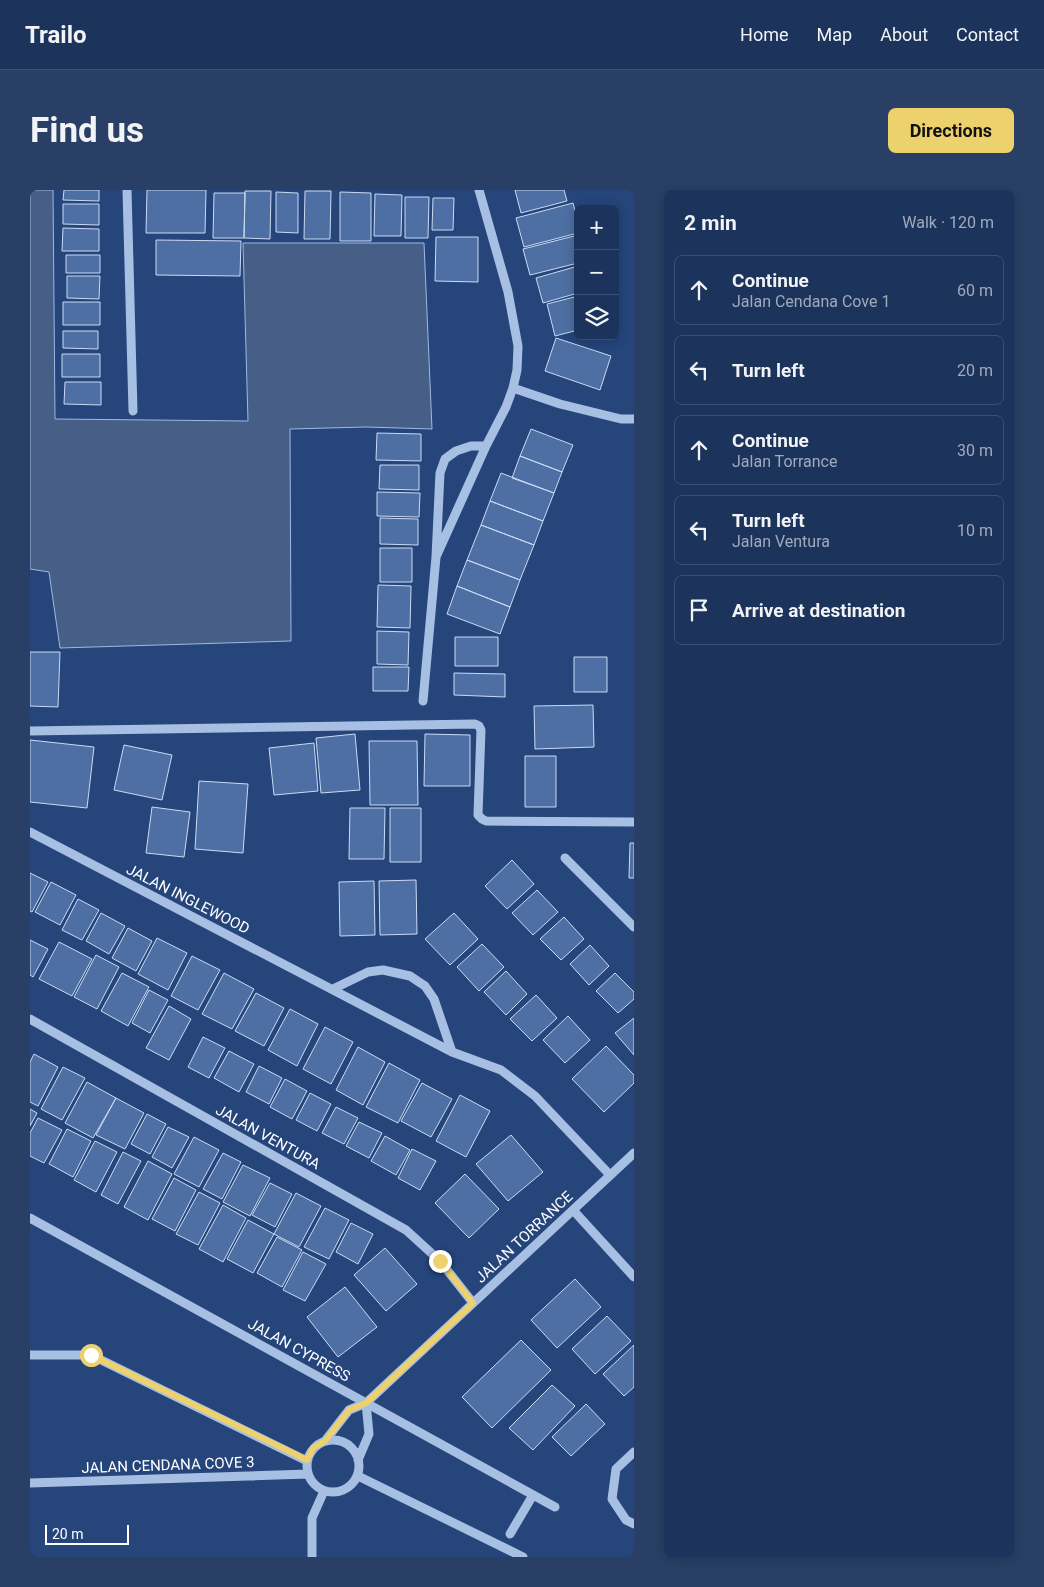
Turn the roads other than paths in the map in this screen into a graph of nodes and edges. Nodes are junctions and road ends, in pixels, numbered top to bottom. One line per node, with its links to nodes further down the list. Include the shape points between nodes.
1 (127, 190): 4 (street)
2 (479, 190): 3 (street, via 508,292 518,346)
3 (513, 388): 5 (street, via 560,404); 6 (street)
4 (133, 410)
5 (634, 419)
6 (486, 446): 7 (street); 7 (street, via 471,446 445,459 440,473)
7 (436, 557): 8 (street)
8 (423, 701)
9 (30, 731): 10 (street, via 475,724 481,730 478,815 482,820)
10 (634, 822)
11 (30, 832): 14 (street, JALAN INGLEWOOD)
12 (565, 858): 13 (street)
13 (634, 927)
14 (333, 989): 16 (street, JALAN INGLEWOOD); 16 (street, via 368,972 383,970 410,976 426,986 434,999)
15 (30, 1019): 22 (street, JALAN VENTURA, via 406,1230 440,1261)
16 (452, 1052): 18 (street, JALAN INGLEWOOD, via 501,1070 535,1096)
17 (634, 1153): 18 (street, JALAN TORRANCE)
18 (610, 1175): 19 (street, JALAN TORRANCE)
19 (573, 1210): 21 (street); 22 (street, JALAN TORRANCE)
20 (30, 1218): 24 (street, JALAN CYPRESS)
21 (634, 1277)
22 (473, 1303): 24 (street, JALAN TORRANCE)
23 (30, 1355): 27 (street, via 91,1355)
24 (366, 1403): 25 (street, JALAN TORRANCE, via 349,1410); 28 (street, via 369,1434); 33 (street, JALAN CYPRESS)
25 (325, 1441): 27 (street, via 313,1448); 28 (street, via 342,1442 355,1452)
26 (634, 1452): 35 (street, via 616,1469 612,1499 626,1520)
27 (307, 1460): 29 (street)
28 (358, 1460): 30 (street)
29 (308, 1474): 31 (street, JALAN CENDANA COVE 3); 32 (street, via 316,1487)
30 (358, 1476): 32 (street, via 340,1492); 38 (street)
31 (30, 1482)
32 (324, 1491): 37 (street, via 312,1518)
33 (534, 1494): 34 (street, JALAN CYPRESS); 36 (street)
34 (555, 1507)
35 (634, 1524)
36 (510, 1534)
37 (312, 1557)
38 (523, 1557)

